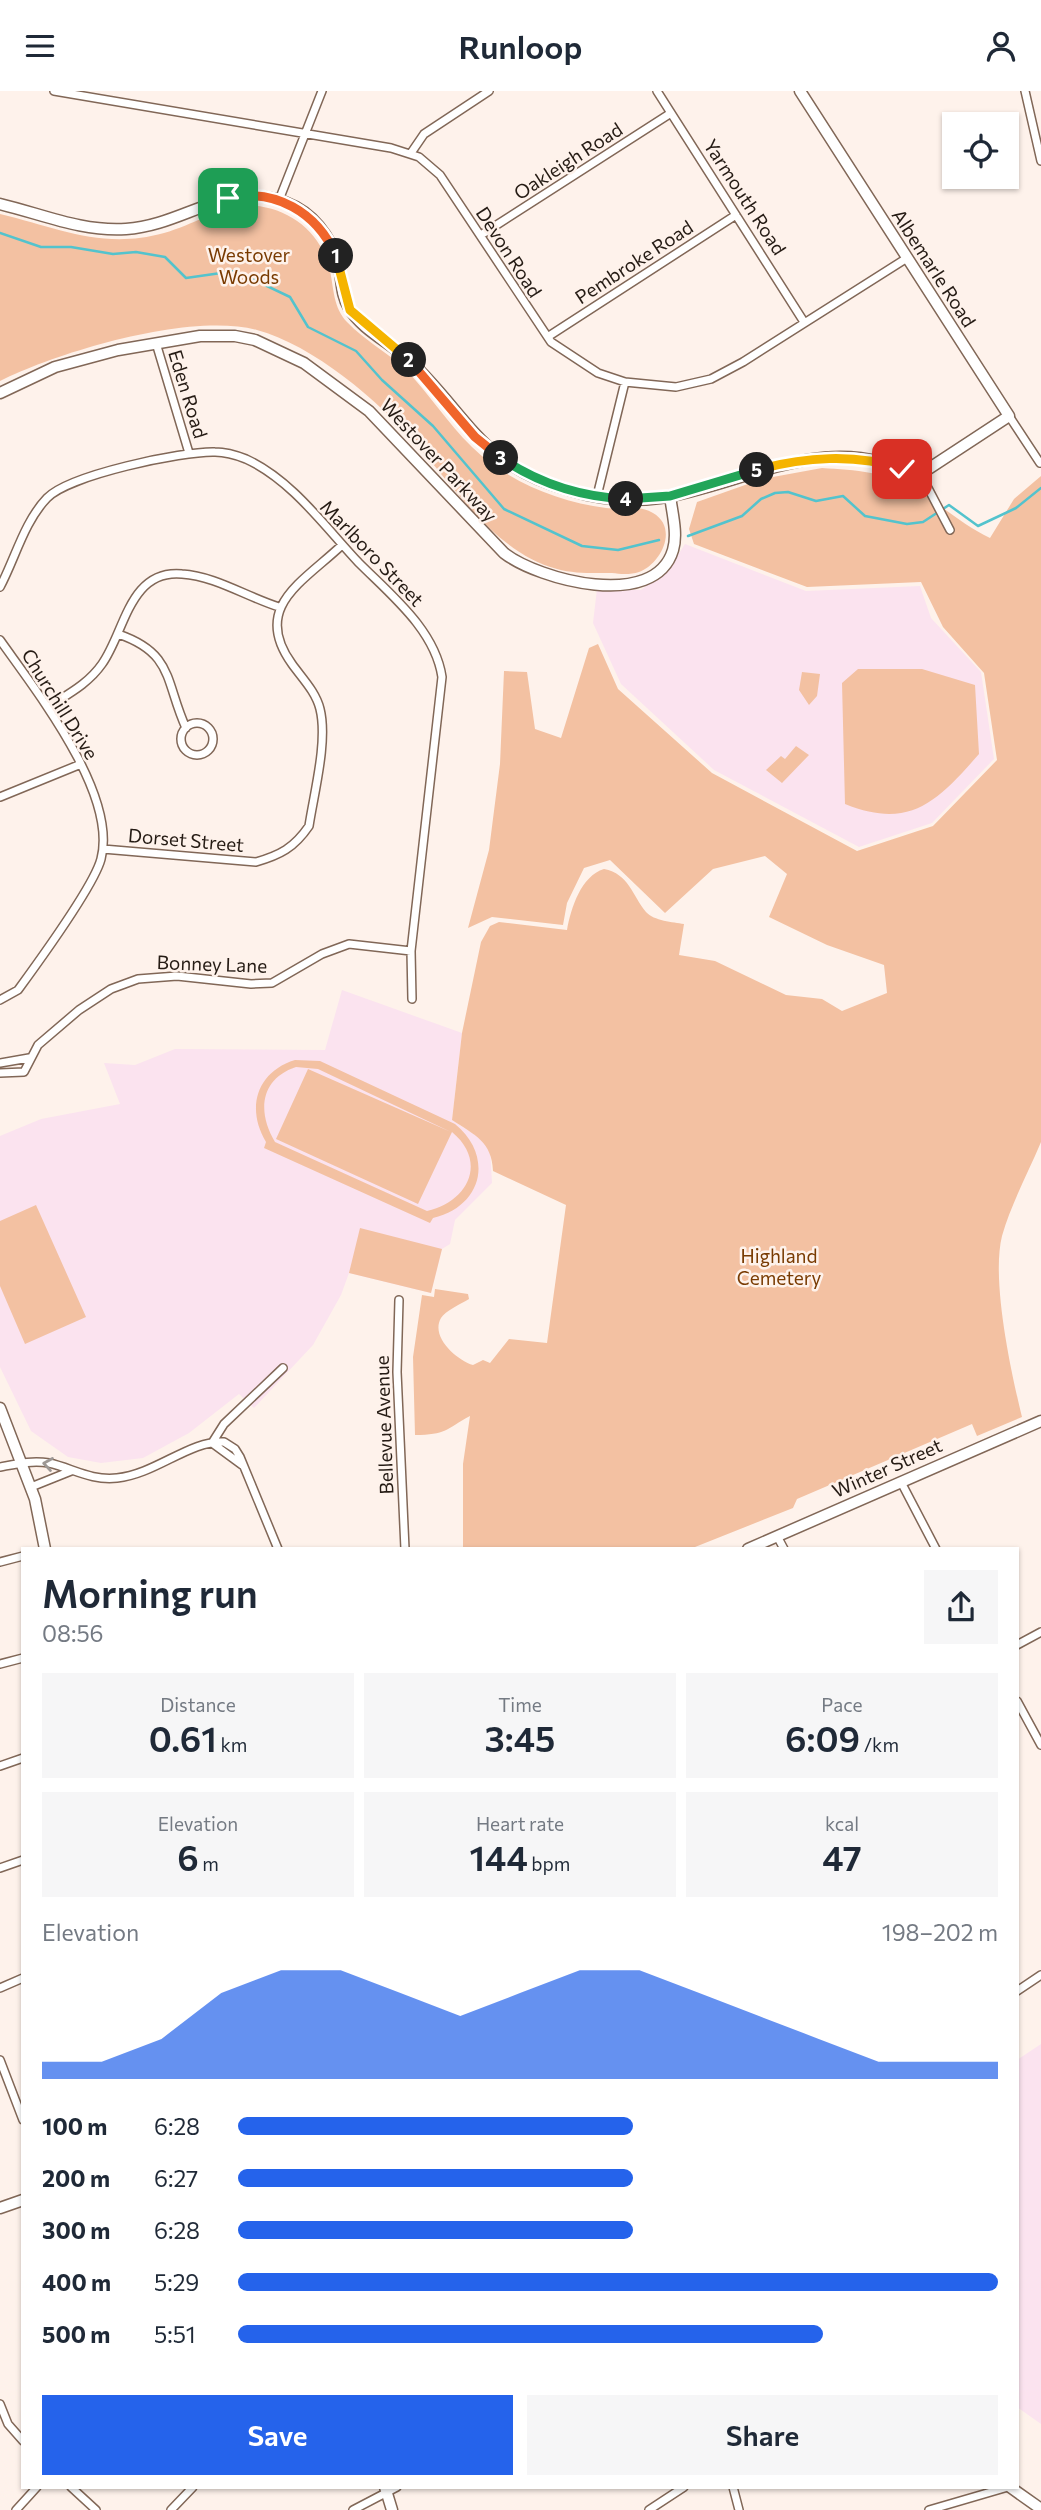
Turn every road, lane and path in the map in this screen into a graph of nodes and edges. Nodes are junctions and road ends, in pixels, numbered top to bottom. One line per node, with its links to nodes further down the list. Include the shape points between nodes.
1 (54, 91): 8 (street, Devon Road)
2 (323, 91): 8 (street)
3 (489, 91): 9 (street, via 424,134)
4 (657, 91): 7 (street, Yarmouth Road)
5 (800, 91): 15 (street, Albemarle Road)
6 (1025, 91): 10 (street)
7 (671, 113): 13 (street, Yarmouth Road); 14 (street, Oakleigh Road)
8 (306, 135): 9 (street, Devon Road); 11 (street)
9 (411, 153): 14 (street, Devon Road, via 440,175)
10 (1041, 161)
11 (279, 200): 12 (street, via 236,196 165,222 114,230 79,226); 25 (street, via 305,213 324,232 354,315 408,359 484,445 543,481)
12 (0, 204)
13 (736, 215): 16 (street, Yarmouth Road); 17 (street, Pembroke Road)
14 (481, 235): 17 (street, Devon Road)
15 (907, 258): 16 (street, Devon Road); 21 (street, Albemarle Road)
16 (804, 322): 19 (street, Devon Road, via 711,379 676,387)
17 (549, 336): 19 (street, Devon Road, via 582,364)
18 (156, 343): 20 (street, Westover Parkway, via 55,366); 22 (street, Eden Road); 26 (street, Westover Parkway, via 235,336 266,343 296,358 390,430 503,553 557,579 628,583 659,571 674,546)
19 (625, 383): 25 (street)
20 (0, 393)
21 (1009, 416): 23 (street, Albemarle Road); 24 (street)
22 (190, 453): 28 (street, Marlboro Street, via 229,453 268,472); 29 (street, Marlboro Street, via 79,481 48,497 33,517)
23 (1040, 463)
24 (916, 477): 26 (street, via 873,461 806,460); 27 (street, via 927,486)
25 (597, 496): 26 (street)
26 (670, 496)
27 (948, 526)
28 (342, 545): 30 (street); 38 (street, Marlboro Street, via 410,614 440,661 442,677)
29 (0, 587)
30 (279, 607): 31 (street, via 206,578 172,573 148,583 132,601); 37 (street, Dorset Street, via 278,641 313,694 322,719 309,826 299,840 280,855 256,862)
31 (118, 633): 33 (street, via 93,675); 34 (street, via 145,645 162,661)
32 (0, 641): 33 (street, Churchill Drive)
33 (48, 707): 35 (street, Churchill Drive)
34 (186, 728): 34 (street, via 195,723 209,730 208,750 199,754 186,750 181,737)
35 (81, 764): 36 (street); 37 (street, Churchill Drive, via 99,818)
36 (0, 797)
37 (103, 849): 40 (street, via 93,877 22,984)
38 (411, 951): 39 (street, Marlboro Street); 41 (street, Bonney Lane, via 349,944 272,983 177,975 138,979 111,989 79,1010)
39 (412, 999)
40 (0, 1000)
41 (29, 1058): 42 (street); 43 (street, via 24,1072)
42 (0, 1063)
43 (0, 1073)
44 (399, 1300): 57 (street, Bellevue Avenue, via 397,1372)
45 (283, 1368): 48 (street, via 224,1424)
46 (0, 1408): 49 (street)
47 (1041, 1421): 52 (street, Winter Street)
48 (212, 1443): 51 (street, via 129,1476 105,1478); 56 (street, via 243,1466)
49 (23, 1463): 50 (street); 51 (street, one-way to 49, via 49,1463); 53 (street)
50 (0, 1467)
51 (71, 1471): 53 (street)
52 (901, 1482): 54 (street, Winter Street); 60 (street)
53 (31, 1487): 55 (street)
54 (777, 1536): 58 (street, Winter Street); 59 (street)
55 (45, 1547)
56 (277, 1547)
57 (405, 1547)
58 (752, 1547)
59 (783, 1547)
60 (935, 1547)
61 (21, 1557): 62 (street)
62 (0, 1562)
63 (1041, 1632): 64 (street)
64 (1019, 1644)
65 (21, 1659): 66 (street)
66 (0, 1664)
67 (1019, 1705): 68 (street)
68 (1041, 1745)
69 (21, 1759): 70 (street)
70 (0, 1766)
71 (21, 1861): 72 (street)
72 (0, 1868)
73 (1041, 1975): 76 (street)
74 (21, 1978): 75 (street)
75 (0, 1988)
76 (1019, 1990)
77 (0, 2060): 78 (street)
78 (21, 2115)
79 (21, 2201): 80 (street)
80 (0, 2208)
81 (0, 2404): 82 (street, via 8,2424)
82 (21, 2439)
83 (35, 2489): 93 (street)
84 (74, 2489): 94 (street)
85 (191, 2489): 95 (street)
86 (388, 2489): 96 (street)
87 (390, 2489): 97 (street)
88 (681, 2489): 98 (street)
89 (734, 2489): 99 (street)
90 (1002, 2489): 100 (street)
91 (1013, 2489): 92 (street)
92 (1039, 2504)
93 (16, 2510)
94 (96, 2510)
95 (171, 2510)
96 (353, 2510)
97 (392, 2510)
98 (649, 2510)
99 (739, 2510)
100 (929, 2510)

